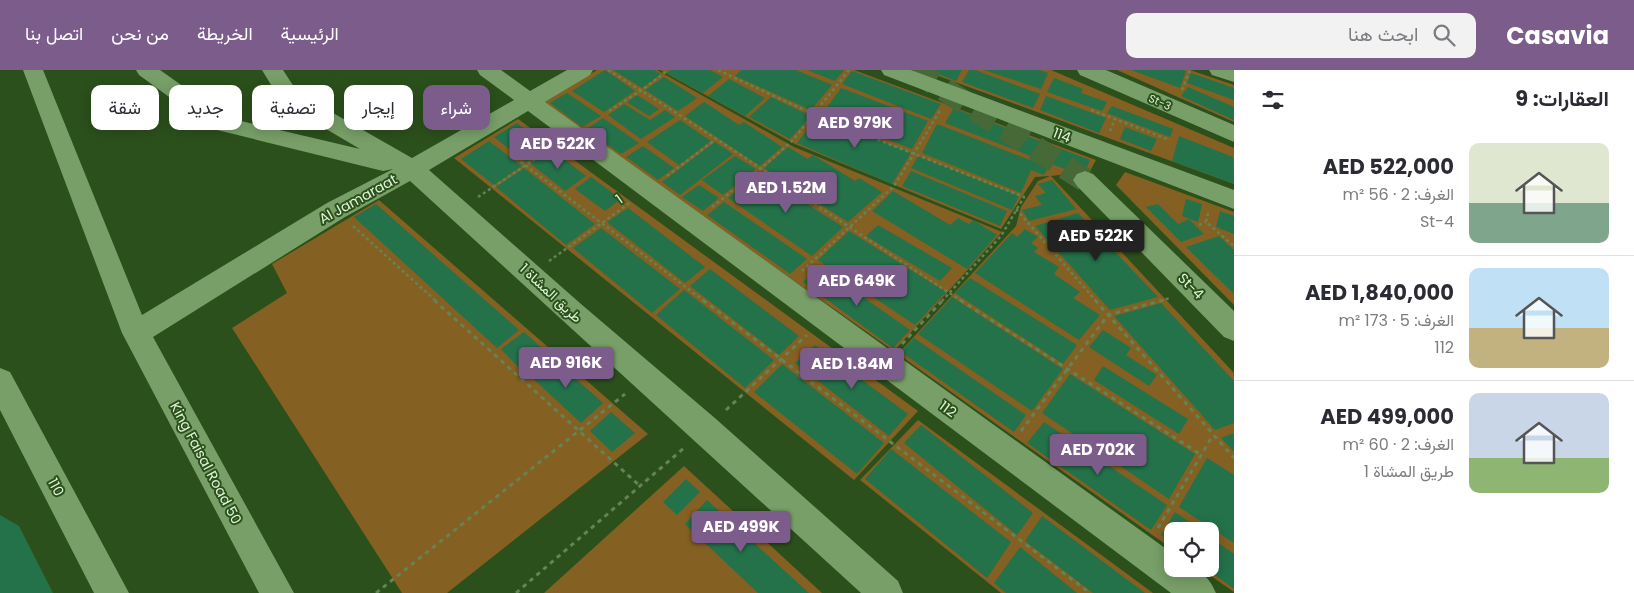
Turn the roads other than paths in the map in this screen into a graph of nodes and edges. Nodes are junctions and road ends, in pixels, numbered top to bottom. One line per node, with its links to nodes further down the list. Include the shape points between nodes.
1 (33, 70): 16 (street, King Faisal Road 50)
2 (146, 70): 12 (street, via 221,124)
3 (272, 70): 12 (street, طريق المشاة 1, via 290,98)
4 (486, 70): 10 (street, 112)
5 (583, 70): 10 (street, Al Jamaraat)
6 (891, 70): 14 (street, 114)
7 (1087, 70): 11 (street, St-3)
8 (1219, 70): 9 (street)
9 (1234, 75)
10 (529, 101): 12 (street, Al Jamaraat); 21 (street, 112)
11 (1234, 134)
12 (412, 170): 16 (street, Al Jamaraat, via 336,210); 20 (street, طريق المشاة 1)
13 (1085, 180): 15 (street, St-4)
14 (1224, 196)
15 (1234, 329)
16 (136, 333): 19 (street, King Faisal Road 50)
17 (0, 381): 18 (street, 110)
18 (112, 593)
19 (277, 593)
20 (886, 593)
21 (1199, 593)

